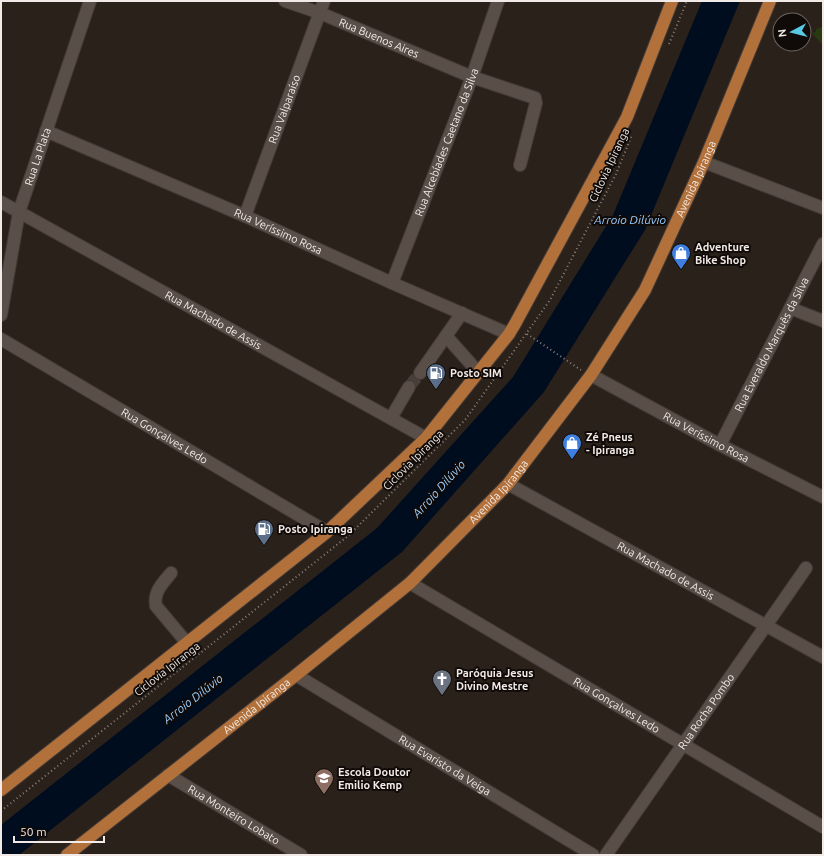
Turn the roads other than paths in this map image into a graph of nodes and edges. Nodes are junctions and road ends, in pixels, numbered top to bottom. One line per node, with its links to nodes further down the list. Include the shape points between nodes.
1 (90, 1): 9 (street, Rua La Plata)
2 (284, 1): 7 (street, Rua Buenos Aires)
3 (324, 1): 7 (street, Rua Valparaíso)
4 (498, 1): 8 (street, Rua Alcebíades Caetano da Silva)
5 (672, 1): 22 (main road, via 627,117)
6 (770, 1): 10 (main road, Avenida Ipiranga)
7 (320, 13): 8 (street, Rua Buenos Aires); 15 (street, Rua Valparaíso)
8 (472, 77): 11 (street, Rua Buenos Aires, via 535,98 536,103); 17 (street, Rua Alcebíades Caetano da Silva)
9 (46, 131): 14 (street, Rua La Plata); 15 (street, Rua Veríssimo Rosa)
10 (704, 162): 13 (street); 27 (main road, Avenida Ipiranga, via 645,290)
11 (520, 165)
12 (1, 202): 14 (street, Rua Machado de Assis)
13 (823, 208)
14 (19, 212): 20 (street, Rua La Plata); 29 (street, Rua Machado de Assis)
15 (245, 216): 17 (street, Rua Veríssimo Rosa)
16 (823, 244): 18 (street, Rua Everaldo Marquês da Silva)
17 (392, 283): 19 (street, Rua Veríssimo Rosa)
18 (790, 308): 21 (street); 31 (street, Rua Everaldo Marquês da Silva)
19 (462, 313): 22 (street, Rua Veríssimo Rosa); 23 (street)
20 (1, 315)
21 (823, 321)
22 (509, 334): 25 (main road)
23 (446, 336): 25 (street); 26 (street)
24 (1, 339): 34 (street, Rua Gonçalves Ledo)
25 (478, 372): 30 (main road)
26 (420, 373)
27 (591, 375): 31 (street, Rua Veríssimo Rosa); 32 (main road, Avenida Ipiranga)
28 (409, 387): 29 (street)
29 (391, 418): 30 (street, Rua Machado de Assis)
30 (426, 438): 34 (main road)
31 (720, 445): 33 (street, Rua Veríssimo Rosa)
32 (508, 484): 37 (main road, Avenida Ipiranga); 38 (street, Rua Machado de Assis)
33 (823, 497)
34 (327, 532): 39 (main road)
35 (806, 568): 38 (street, Rua Rocha Pombo)
36 (171, 573): 39 (street, via 157,591 156,606)
37 (410, 583): 41 (main road, Avenida Ipiranga); 42 (street, Rua Gonçalves Ledo)
38 (765, 626): 40 (street, Rua Machado de Assis); 42 (street, Rua Rocha Pombo)
39 (187, 643): 44 (main road)
40 (823, 657)
41 (296, 675): 43 (main road, Avenida Ipiranga); 48 (street, Rua Evaristo da Veiga)
42 (683, 744): 45 (street, Rua Gonçalves Ledo); 49 (street, Rua Rocha Pombo)
43 (168, 775): 46 (main road, Avenida Ipiranga); 47 (street, Rua Monteiro Lobato)
44 (1, 790)
45 (823, 827)
46 (67, 855)
47 (301, 855)
48 (593, 855)
49 (606, 855)

